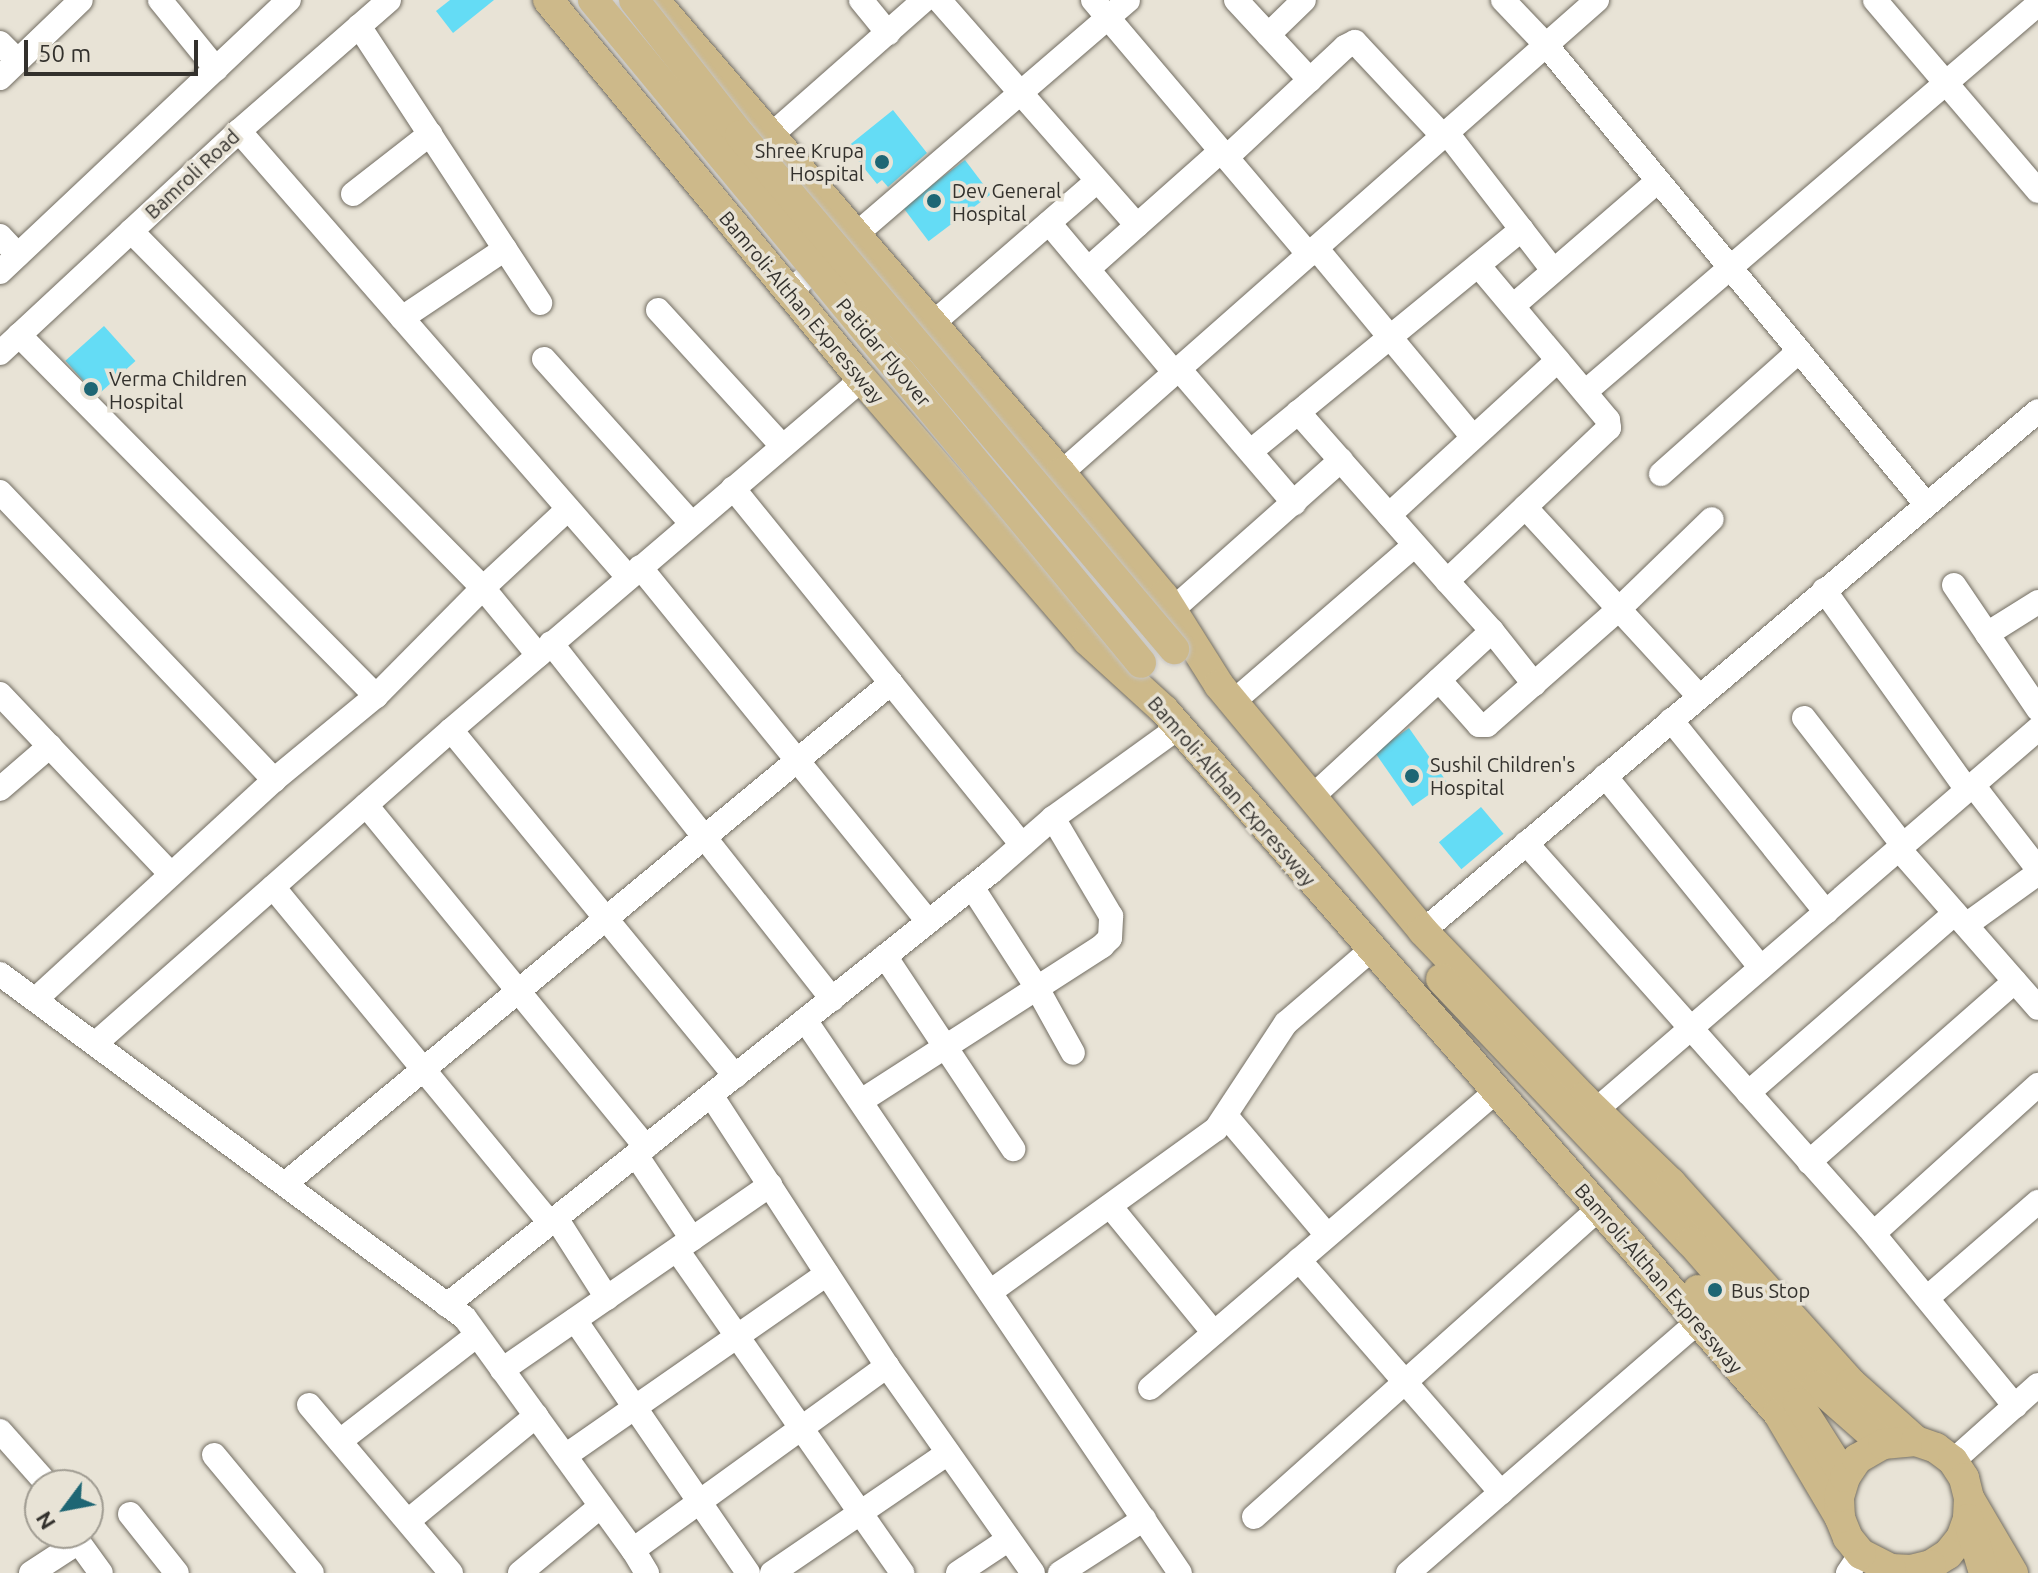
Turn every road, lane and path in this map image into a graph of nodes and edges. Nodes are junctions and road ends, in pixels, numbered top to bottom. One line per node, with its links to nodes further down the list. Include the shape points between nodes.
1 (81, 0): 24 (street)
2 (160, 0): 25 (street)
3 (289, 0): 25 (street)
4 (389, 0): 19 (street, Bamroli Road)
5 (548, 0): 52 (main road, Bamroli-Althan Expressway)
6 (593, 0): 104 (main road, Patidar Flyover, bridge, via 1141,663)
7 (861, 0): 20 (street)
8 (924, 0): 20 (street)
9 (939, 0): 29 (street)
10 (1128, 0): 18 (street)
11 (1236, 0): 21 (street)
12 (1304, 0): 21 (street)
13 (1503, 0): 23 (street)
14 (1597, 0): 23 (street)
15 (1875, 0): 28 (street)
16 (655, 2): 33 (main road); 100 (main road, Patidar Flyover, bridge, via 740,135 1174,649)
17 (2037, 3): 28 (street)
18 (1101, 9): 29 (street); 34 (street)
19 (359, 26): 30 (street, Bamroli Road); 31 (street)
20 (888, 33): 33 (street)
21 (1268, 35): 27 (street)
22 (0, 43): 24 (street)
23 (1546, 45): 32 (street); 36 (street)
24 (18, 61): 26 (street)
25 (216, 69): 47 (street)
26 (0, 78)
27 (1310, 80): 32 (street, via 1350,43 1360,44); 34 (street)
28 (1948, 82): 37 (street); 51 (street)
29 (1020, 94): 35 (street); 44 (street)
30 (239, 131): 42 (street, Bamroli Road); 56 (street)
31 (430, 134): 38 (street); 45 (street)
32 (1445, 134): 41 (street); 46 (street)
33 (770, 136): 44 (main road)
34 (1224, 154): 40 (street); 46 (street)
35 (1097, 181): 39 (street); 40 (street)
36 (1658, 181): 50 (street); 51 (street)
37 (2038, 191)
38 (353, 194)
39 (1049, 223): 49 (street); 57 (street)
40 (1137, 225): 49 (street)
41 (1522, 229): 48 (street); 50 (street)
42 (131, 231): 58 (street, Bamroli Road); 88 (street)
43 (0, 236): 47 (street)
44 (856, 237): 52 (street); 57 (main road)
45 (505, 249): 53 (street); 56 (street)
46 (1313, 251): 59 (street); 64 (street)
47 (9, 264)
48 (1478, 265): 54 (street); 59 (street)
49 (1088, 269): 64 (street)
50 (1552, 269): 54 (street)
51 (1731, 269): 60 (street); 66 (street)
52 (789, 292): 65 (main road, Bamroli-Althan Expressway)
53 (540, 303)
54 (1513, 306): 63 (street)
55 (658, 310): 70 (street)
56 (402, 318): 80 (street)
57 (932, 324): 73 (main road)
58 (19, 335): 61 (street, Bamroli Road); 101 (street)
59 (1389, 336): 68 (street); 69 (street)
60 (1799, 351): 74 (street); 78 (street)
61 (0, 353)
62 (544, 359): 83 (street)
63 (1558, 360): 66 (street); 69 (street)
64 (1177, 371): 71 (street); 73 (street)
65 (862, 379): 70 (street); 104 (main road, Bamroli-Althan Expressway, via 1087,640)
66 (1585, 392): 79 (street, via 1609,428)
67 (2038, 411): 78 (street)
68 (1298, 412): 71 (street); 72 (street)
69 (1472, 436): 81 (street)
70 (782, 446): 75 (street)
71 (1251, 451): 77 (street)
72 (1341, 460): 77 (street); 81 (street)
73 (1061, 473): 92 (main road)
74 (1661, 474)
75 (733, 488): 83 (street); 97 (street)
76 (0, 492): 112 (street)
77 (1294, 503): 92 (street)
78 (1926, 504): 89 (street)
79 (1525, 507): 86 (street); 91 (street)
80 (568, 509): 85 (street); 88 (street)
81 (1389, 515): 84 (street)
82 (1712, 519): 91 (street)
83 (691, 523): 85 (street)
84 (1415, 545): 86 (street); 100 (street)
85 (634, 572): 95 (street); 110 (street)
86 (1447, 581): 93 (street)
87 (1954, 585): 94 (street)
88 (483, 588): 95 (street); 101 (street)
89 (1824, 590): 102 (street); 113 (street)
90 (2038, 602): 94 (street)
91 (1619, 609): 98 (street); 102 (street)
92 (1172, 610): 100 (main road)
93 (1492, 631): 96 (street); 98 (street)
94 (1987, 634): 103 (street)
95 (545, 649): 108 (street); 119 (street)
96 (1439, 680): 98 (street, via 1479,725 1487,725); 115 (street)
97 (891, 683): 110 (street); 121 (street)
98 (1534, 684)
99 (0, 694): 109 (street)
100 (1226, 694): 115 (main road)
101 (376, 696): 112 (street)
102 (1699, 696): 106 (street)
103 (2038, 709)
104 (1171, 718): 117 (street); 118 (main road, Bamroli-Althan Expressway)
105 (1804, 718): 122 (street)
106 (1671, 720): 111 (street); 127 (street)
107 (2038, 729): 113 (street)
108 (451, 730): 116 (street); 129 (street)
109 (50, 746): 114 (street); 124 (street)
110 (798, 761): 119 (street); 130 (street)
111 (1605, 776): 120 (street); 134 (street)
112 (274, 780): 124 (street)
113 (1970, 787): 122 (street); 123 (street)
114 (0, 789)
115 (1305, 789): 131 (main road); 191 (main road, via 1322,836 1403,938 1691,1242 1817,1386)
116 (366, 805): 125 (street); 137 (street)
117 (1053, 818): 121 (street); 136 (street, via 1111,916 1112,927 1102,946)
118 (1257, 819): 132 (main road, Bamroli-Althan Expressway); 197 (main road, via 1299,843 1798,1403)
119 (705, 838): 129 (street); 140 (street)
120 (1526, 843): 131 (street); 142 (street)
121 (1022, 845): 126 (street)
122 (1901, 847): 127 (street); 128 (street)
123 (2038, 871): 128 (street)
124 (171, 874): 139 (street)
125 (273, 887): 143 (street); 146 (street)
126 (972, 887): 130 (street); 136 (street)
127 (1826, 912): 134 (street)
128 (1961, 919): 138 (street); 150 (street)
129 (607, 920): 137 (street); 147 (street)
130 (928, 922): 133 (street)
131 (1423, 931): 153 (main road)
132 (1372, 949): 149 (main road, Bamroli-Althan Expressway); 154 (street, via 1286,1023)
133 (885, 956): 140 (street); 144 (street)
134 (1761, 968): 142 (street)
135 (0, 974): 139 (street)
136 (1037, 988): 144 (street); 145 (street)
137 (517, 989): 146 (street); 156 (street)
138 (2030, 995): 157 (street)
139 (36, 999): 143 (street)
140 (832, 999): 141 (street)
141 (805, 1020): 147 (street); 152 (street)
142 (1690, 1029): 150 (street); 153 (street)
143 (96, 1043): 158 (street)
144 (947, 1046): 152 (street); 155 (street)
145 (1073, 1053)
146 (423, 1069): 158 (street); 163 (street)
147 (735, 1076): 151 (street)
148 (2038, 1085): 164 (street)
149 (1496, 1091): 162 (main road, Bamroli-Althan Expressway); 165 (street)
150 (1748, 1093): 157 (street)
151 (711, 1095): 156 (street); 159 (street)
152 (861, 1101): 169 (street)
153 (1596, 1110): 190 (main road, via 1671,1183 1851,1383)
154 (1226, 1116): 161 (street, via 1202,1140); 165 (street)
155 (1013, 1149)
156 (641, 1151): 163 (street); 166 (street)
157 (1809, 1162): 164 (street)
158 (286, 1183): 172 (street)
159 (770, 1185): 166 (street); 168 (street)
160 (2038, 1202): 171 (street)
161 (1110, 1206): 169 (street); 175 (street)
162 (1599, 1208): 174 (main road, Bamroli-Althan Expressway); 180 (street)
163 (553, 1221): 170 (street); 172 (street)
164 (1874, 1233): 171 (street)
165 (1327, 1235): 167 (street)
166 (684, 1244): 170 (street); 177 (street)
167 (1299, 1260): 175 (street); 180 (street)
168 (827, 1274): 177 (street); 178 (street)
169 (990, 1292): 206 (street)
170 (607, 1298): 173 (street)
171 (1927, 1298): 184 (street)
172 (447, 1305): 176 (street)
173 (575, 1320): 179 (street); 185 (street)
174 (1698, 1322): 198 (street); 205 (main road, Bamroli-Althan Expressway, via 1778,1413)
175 (1214, 1333): 182 (street)
176 (477, 1335): 179 (street); 189 (street)
177 (736, 1336): 185 (street); 187 (street)
178 (887, 1366): 187 (street); 192 (street)
179 (502, 1370): 186 (street)
180 (1406, 1381): 198 (street); 204 (street)
181 (2038, 1385): 184 (street)
182 (1150, 1388)
183 (309, 1405): 189 (street)
184 (2015, 1406): 195 (street)
185 (634, 1408): 194 (street); 199 (street)
186 (536, 1416): 194 (street); 207 (street)
187 (800, 1429): 199 (street); 202 (street)
188 (0, 1431): 196 (street)
189 (340, 1441): 207 (street)
190 (1916, 1441): 191 (main road); 195 (main road)
191 (1883, 1444): 197 (main road, via 1857,1459)
192 (948, 1453): 202 (street); 208 (street)
193 (214, 1455): 217 (street)
194 (565, 1456): 200 (street)
195 (1953, 1461): 201 (main road, via 1964,1478)
196 (34, 1469)
197 (1845, 1477): 205 (main road)
198 (1501, 1492): 228 (street)
199 (700, 1502): 211 (street); 221 (street)
200 (601, 1506): 211 (street); 219 (street)
201 (1969, 1509): 213 (main road, via 1961,1538 1948,1554 1931,1565); 229 (main road); 230 (main road)
202 (861, 1512): 222 (street); 223 (street)
203 (130, 1514): 216 (street)
204 (1254, 1517)
205 (1840, 1518): 212 (main road)
206 (1144, 1519): 226 (street); 227 (street)
207 (408, 1521): 218 (street)
208 (1009, 1539): 224 (street); 225 (street)
209 (60, 1549): 214 (street)
210 (82, 1549): 215 (street)
211 (633, 1550): 220 (street)
212 (1855, 1564): 213 (main road)
213 (1903, 1571)
214 (31, 1573)
215 (101, 1573)
216 (177, 1573)
217 (312, 1573)
218 (451, 1573)
219 (520, 1573)
220 (647, 1573)
221 (748, 1573)
222 (772, 1573)
223 (902, 1573)
224 (958, 1573)
225 (1033, 1573)
226 (1060, 1573)
227 (1180, 1573)
228 (1408, 1573)
229 (1984, 1573)
230 (2013, 1573)

